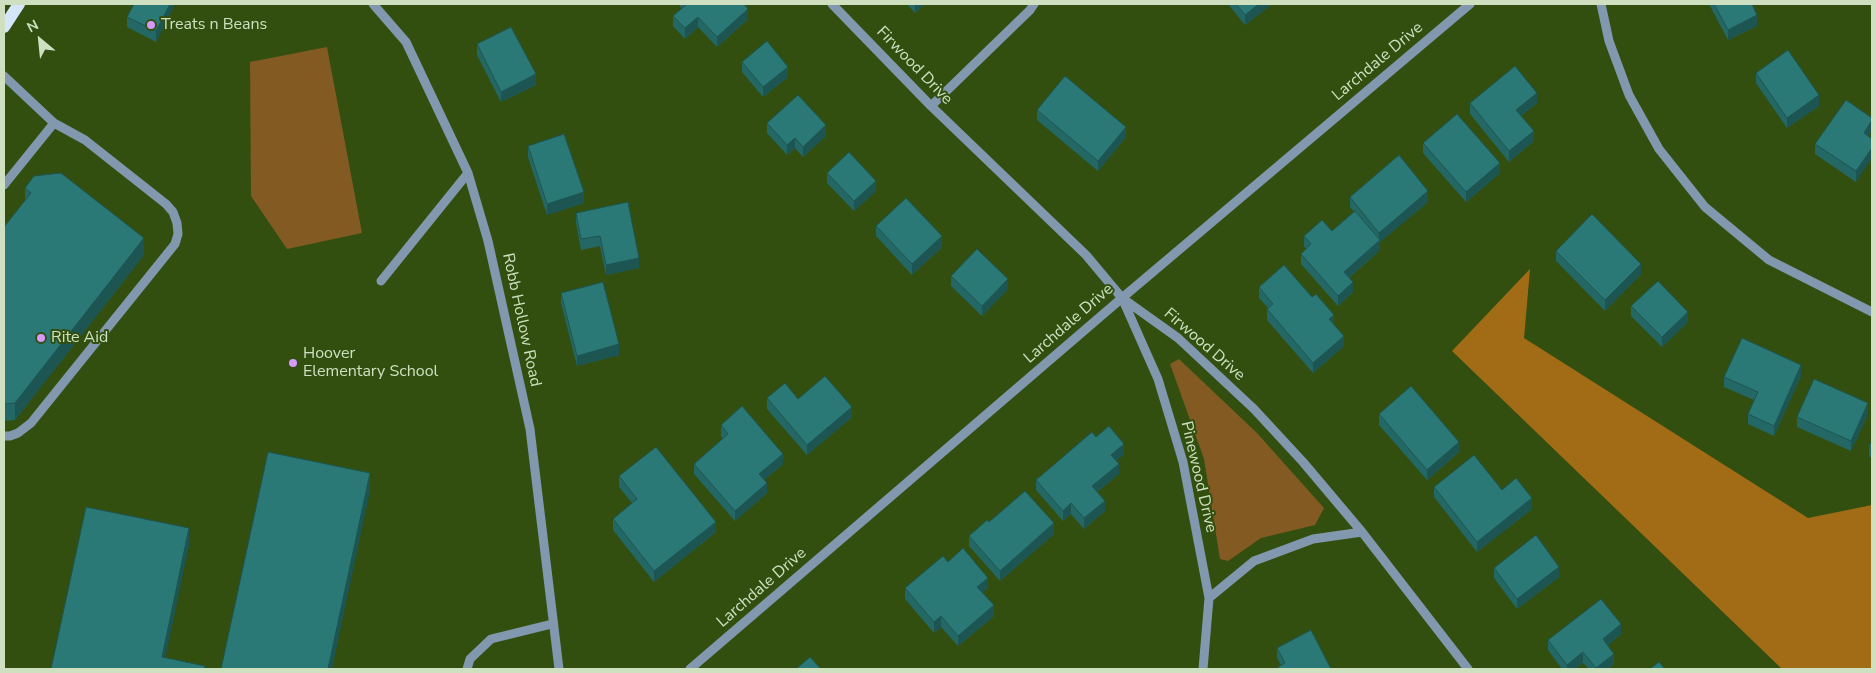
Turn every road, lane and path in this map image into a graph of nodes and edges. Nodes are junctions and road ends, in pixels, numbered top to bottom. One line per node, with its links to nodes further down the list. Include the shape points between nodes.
1 (19, 4): 7 (main road)
2 (373, 4): 11 (street, Robb Hollow Road, via 406,42)
3 (832, 4): 9 (street, Firwood Drive)
4 (1034, 4): 9 (street)
5 (1470, 4): 14 (street, Larchdale Drive)
6 (1602, 4): 15 (street, via 1609,41 1630,95 1659,149 1705,207 1769,260)
7 (4, 27)
8 (4, 76): 10 (street)
9 (931, 106): 14 (street, Firwood Drive, via 1086,255)
10 (54, 124): 12 (street); 16 (street, via 85,140 166,204 173,212 178,234 175,244 31,423 18,433)
11 (468, 173): 13 (street); 19 (street, Robb Hollow Road, via 488,241 530,429)
12 (4, 185)
13 (381, 281)
14 (1122, 298): 17 (street, Firwood Drive, via 1178,338 1254,409); 18 (street, Pinewood Drive, via 1158,379 1182,462); 22 (street, Larchdale Drive)
15 (1872, 312)
16 (4, 436)
17 (1362, 532): 18 (street, via 1313,539 1254,561); 24 (street, Firwood Drive)
18 (1209, 598): 23 (street, Pinewood Drive)
19 (552, 624): 20 (street, via 491,639 470,659); 21 (street, Robb Hollow Road)
20 (468, 669)
21 (559, 669)
22 (690, 669)
23 (1202, 669)
24 (1468, 669)

